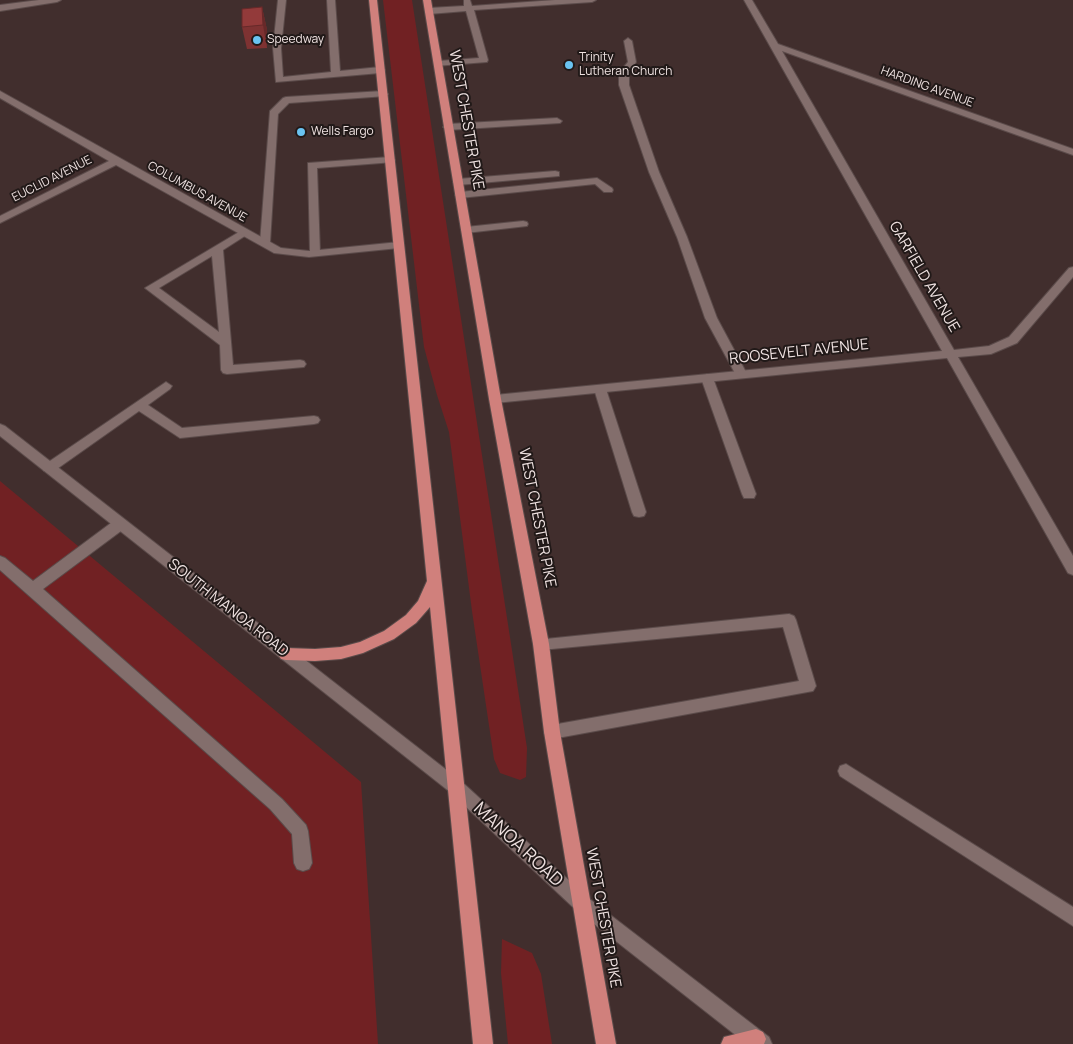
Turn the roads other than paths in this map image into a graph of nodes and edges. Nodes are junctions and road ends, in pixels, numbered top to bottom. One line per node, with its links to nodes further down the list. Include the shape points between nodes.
1 (57, 0): 9 (street)
2 (282, 0): 14 (street, via 277,48 279,80)
3 (330, 0): 14 (street)
4 (373, 0): 13 (highway)
5 (592, 0): 7 (street)
6 (748, 0): 11 (street, GARFIELD AVENUE)
7 (468, 4): 8 (street); 12 (street, via 484,60)
8 (428, 6): 12 (highway, WEST CHESTER PIKE)
9 (0, 8)
10 (628, 42): 37 (street, via 632,62 624,73 624,86 711,318)
11 (772, 45): 19 (street, HARDING AVENUE); 35 (street, GARFIELD AVENUE)
12 (438, 64): 18 (highway, WEST CHESTER PIKE)
13 (380, 70): 14 (street); 16 (highway)
14 (336, 74)
15 (0, 94): 21 (street, COLUMBUS AVENUE)
16 (383, 94): 20 (highway); 29 (street, via 286,100 273,113)
17 (557, 121): 18 (street)
18 (448, 127): 23 (highway, WEST CHESTER PIKE)
19 (1073, 152)
20 (390, 160): 30 (highway); 32 (lane, via 312,165)
21 (116, 161): 25 (street, EUCLID AVENUE); 28 (street, COLUMBUS AVENUE)
22 (554, 174): 23 (street)
23 (459, 188): 24 (street, via 597,181); 27 (highway, WEST CHESTER PIKE)
24 (608, 190)
25 (0, 220)
26 (522, 224): 27 (street)
27 (466, 230): 41 (highway, WEST CHESTER PIKE)
28 (244, 232): 29 (street, COLUMBUS AVENUE); 31 (street)
29 (265, 244): 32 (street, COLUMBUS AVENUE, via 287,253)
30 (399, 245): 32 (street, COLUMBUS AVENUE); 51 (highway)
31 (217, 248): 34 (street); 34 (street, via 151,288)
32 (315, 253)
33 (1073, 270): 35 (street, ROOSEVELT AVENUE, via 1013,340 991,350)
34 (226, 344): 36 (street, via 227,370)
35 (949, 353): 37 (street, ROOSEVELT AVENUE); 50 (street, GARFIELD AVENUE)
36 (300, 364)
37 (741, 374): 38 (street, ROOSEVELT AVENUE)
38 (707, 378): 40 (street, ROOSEVELT AVENUE); 46 (street)
39 (166, 386): 42 (street)
40 (600, 389): 41 (street, ROOSEVELT AVENUE); 47 (street)
41 (495, 399): 53 (highway, WEST CHESTER PIKE)
42 (140, 406): 43 (street, via 180,433); 45 (street)
43 (314, 420)
44 (0, 429): 45 (street, SOUTH MANOA ROAD)
45 (49, 468): 48 (street, SOUTH MANOA ROAD)
46 (749, 494)
47 (639, 512)
48 (120, 524): 52 (street); 54 (street, SOUTH MANOA ROAD)
49 (0, 562): 52 (street)
50 (1073, 569)
51 (434, 583): 54 (highway, via 424,604 411,619 389,635 341,653 315,656); 57 (highway)
52 (33, 589): 58 (street, via 276,804 300,831)
53 (541, 644): 55 (highway, WEST CHESTER PIKE); 55 (street, via 789,620 808,686)
54 (286, 654): 57 (street, SOUTH MANOA ROAD)
55 (552, 732): 59 (highway, WEST CHESTER PIKE)
56 (846, 771): 60 (street)
57 (456, 787): 59 (street, MANOA ROAD); 62 (highway)
58 (303, 863)
59 (581, 903): 61 (street, MANOA ROAD); 63 (highway, WEST CHESTER PIKE)
60 (1073, 917)
61 (759, 1042): 64 (highway)
62 (483, 1044)
63 (606, 1044)
64 (731, 1044)

